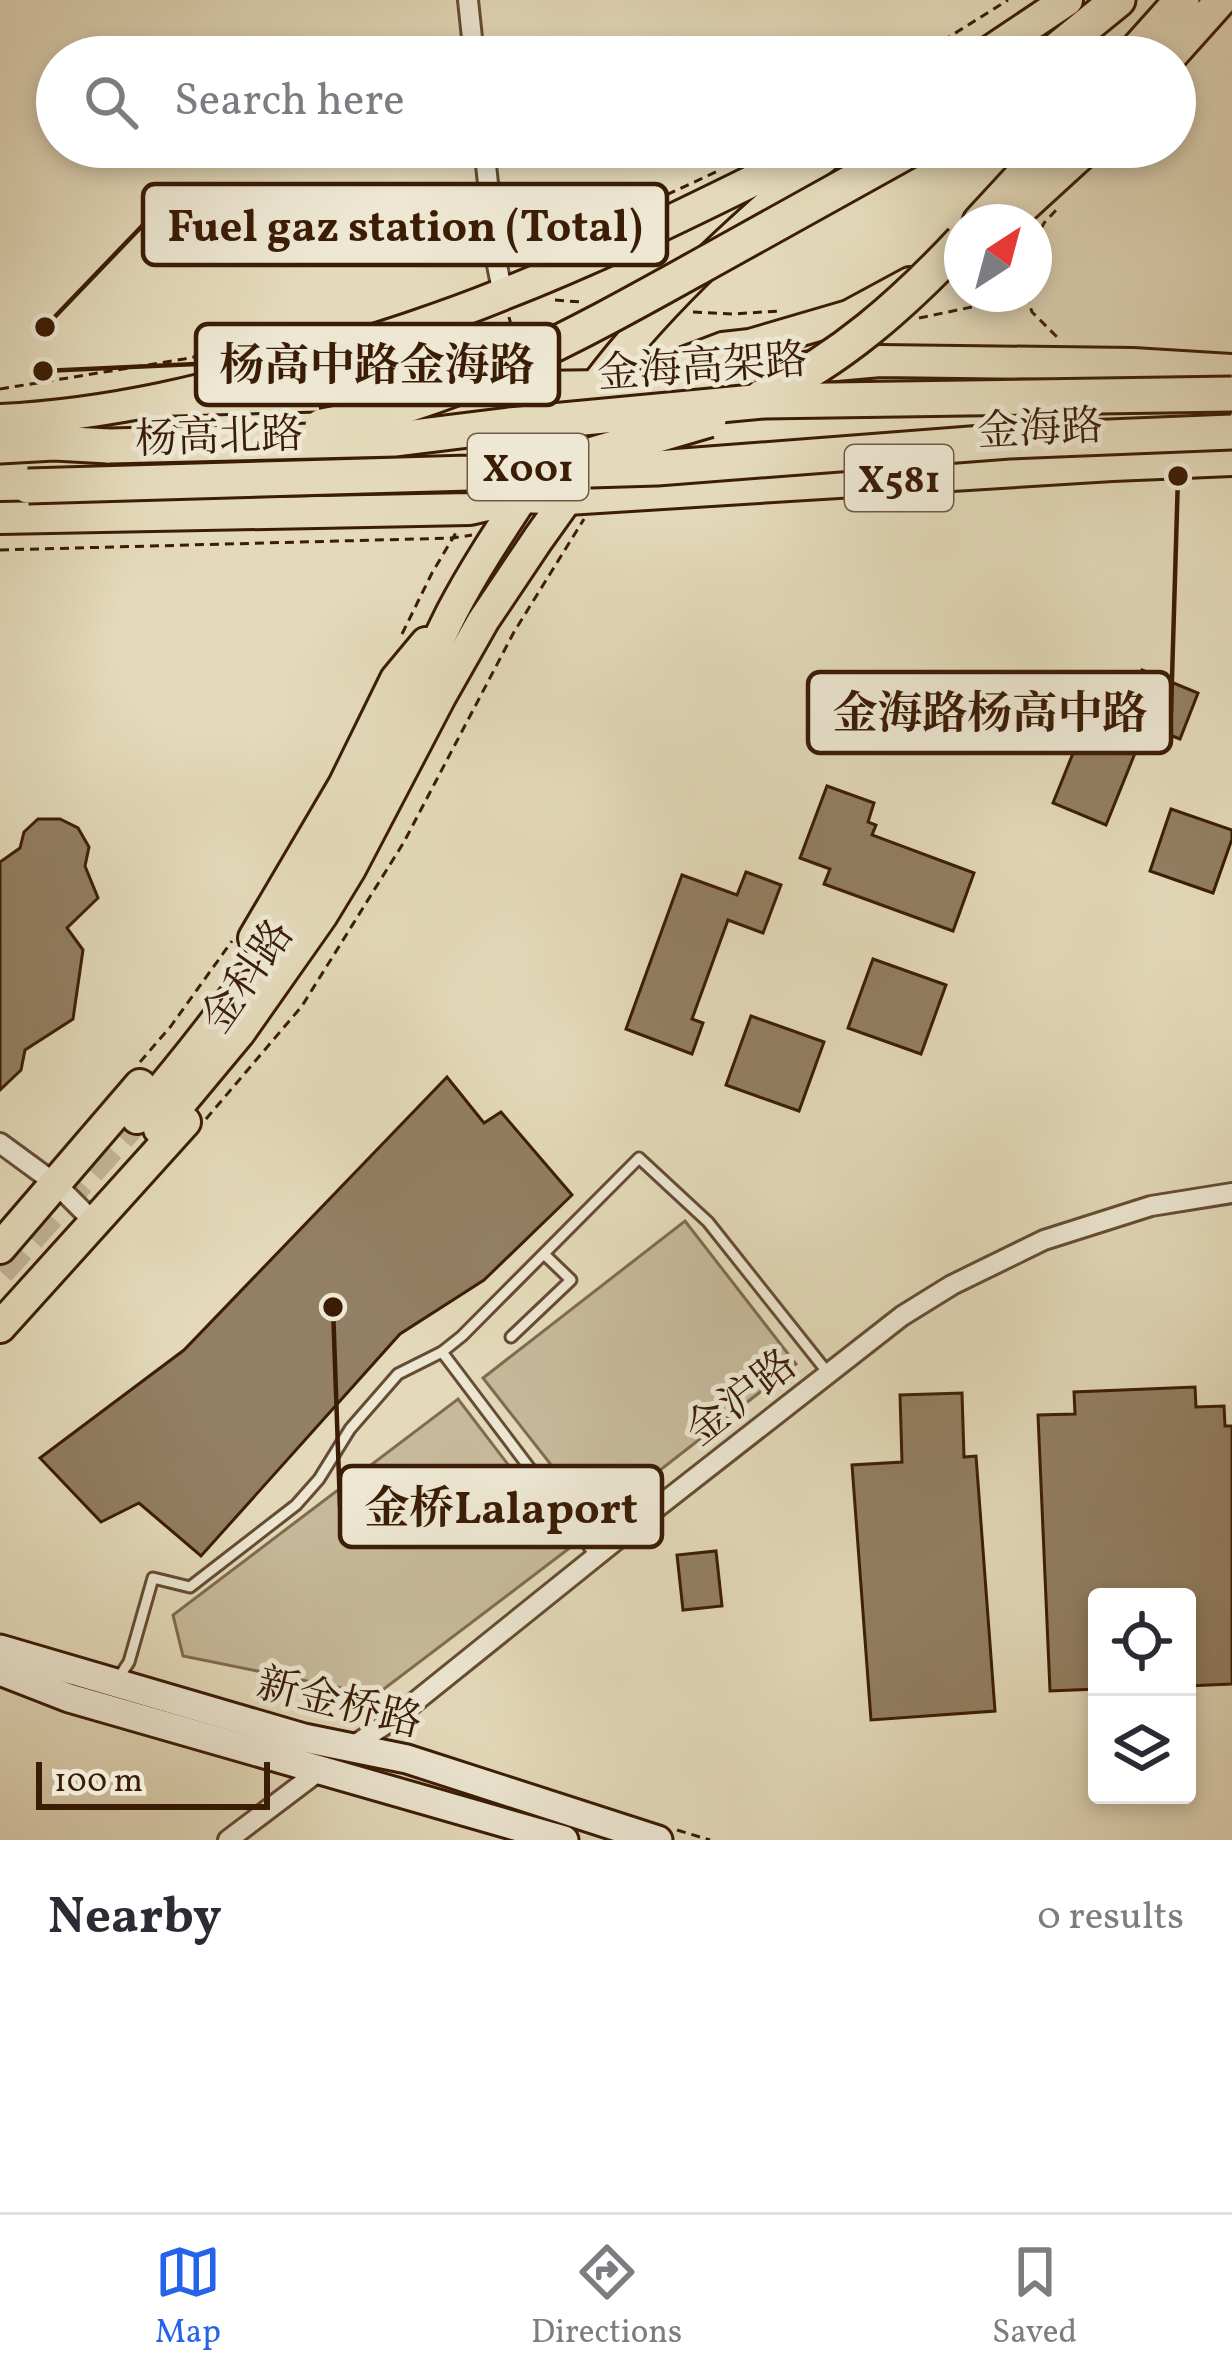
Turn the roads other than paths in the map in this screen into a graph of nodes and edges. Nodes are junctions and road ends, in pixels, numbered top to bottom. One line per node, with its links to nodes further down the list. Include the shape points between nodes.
1 (468, 0): 6 (street)
2 (1066, 0): 7 (main road)
3 (1118, 0): 8 (highway)
4 (1183, 0): 9 (highway)
5 (1221, 0): 10 (main road)
6 (472, 36)
7 (1013, 36)
8 (1074, 36)
9 (1150, 36)
10 (1189, 36)
11 (487, 168): 21 (street)
12 (777, 168): 21 (main road, 杨高北路, via 604,252)
13 (812, 168): 23 (main road, via 725,246)
14 (877, 168): 30 (highway, 杨高北路 / X001, bridge, via 620,311 417,401 301,430)
15 (1030, 168): 17 (highway)
16 (1066, 168): 18 (main road)
17 (997, 204)
18 (1026, 204)
19 (944, 261): 32 (highway, 杨高北路 / X001, bridge, via 872,329 787,385 719,417 559,464)
20 (944, 263): 24 (main road, via 849,316 723,348)
21 (501, 284): 26 (main road, 杨高北路, via 417,327)
22 (1232, 370): 24 (main road, 金海路, via 880,361)
23 (596, 384): 24 (main road, 金海路); 26 (main road, 金海路); 34 (main road, 金科路)
24 (648, 386): 35 (main road, 金科路)
25 (1232, 394): 30 (highway, 金海高架路, bridge, via 764,401 396,439)
26 (160, 400): 27 (main road)
27 (0, 420)
28 (1232, 432): 32 (highway, bridge)
29 (0, 446): 30 (highway, X001)
30 (109, 446)
31 (1232, 460): 35 (main road, 金海路 / X581)
32 (469, 472): 33 (highway, 杨高北路 / X001, bridge)
33 (14, 486)
34 (522, 497): 35 (main road, X001); 36 (main road, X001, via 470,509); 37 (main road, 金科路)
35 (567, 499): 38 (main road, 金科路)
36 (0, 518)
37 (453, 611): 39 (main road, 金科路); 42 (main road, 金科路, via 396,679 259,931)
38 (483, 621): 39 (main road, 金科路); 44 (main road, 金科路, via 458,707 358,891 238,1061)
39 (428, 694): 40 (main road, via 322,915 238,1033)
40 (148, 1123)
41 (0, 1143): 42 (street)
42 (56, 1184): 44 (street); 45 (main road, 金科路)
43 (1232, 1193): 50 (street, 金沪路, via 1095,1221 996,1261 902,1316)
44 (95, 1223): 47 (main road, 金科路)
45 (0, 1248)
46 (544, 1254): 48 (lane, via 571,1280); 49 (lane); 50 (lane, via 638,1158 707,1222)
47 (0, 1327)
48 (511, 1337)
49 (442, 1352): 51 (lane); 54 (lane, via 398,1374 371,1402 296,1505 190,1587 153,1578 126,1670)
50 (828, 1373): 51 (street, 金沪路)
51 (596, 1556): 55 (street, 金沪路)
52 (0, 1649): 54 (street, 新金桥路)
53 (0, 1672): 56 (street, 新金桥路)
54 (114, 1682): 55 (street, 新金桥路)
55 (351, 1747): 56 (street, 金沪路); 59 (street, 新金桥路)
56 (321, 1769): 57 (street, 金沪路); 58 (street, 新金桥路)
57 (228, 1840)
58 (564, 1840)
59 (658, 1840)

